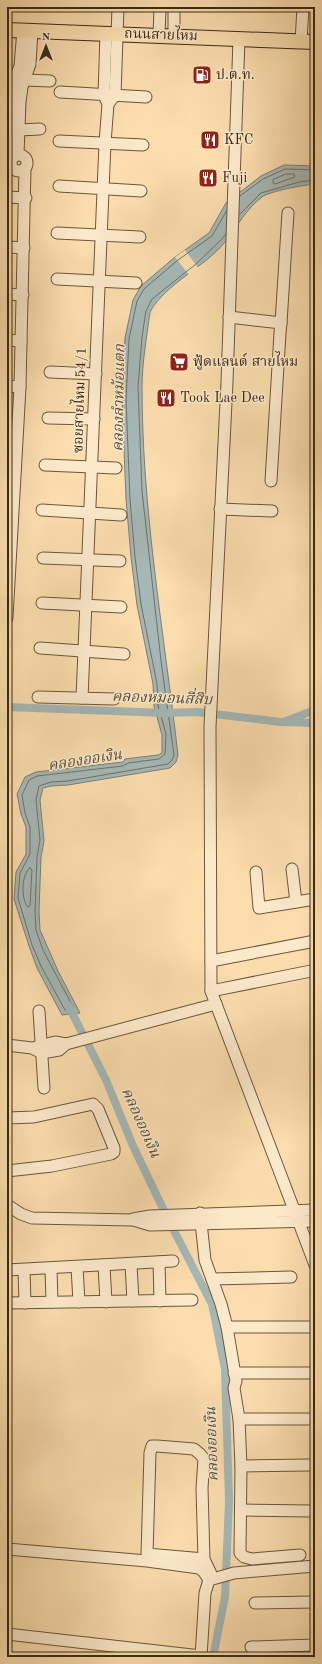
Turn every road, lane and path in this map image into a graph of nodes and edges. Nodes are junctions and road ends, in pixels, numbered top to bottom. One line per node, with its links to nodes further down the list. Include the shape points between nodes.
1 (118, 7): 7 (street, ซอยสายไหม 54/1)
2 (160, 7): 8 (street)
3 (174, 7): 9 (street)
4 (303, 7): 11 (street)
5 (7, 30): 6 (main road, ถนนสายไหม)
6 (27, 30): 7 (main road, ถนนสายไหม); 12 (street)
7 (111, 33): 8 (main road, ถนนสายไหม); 17 (street, ซอยสายไหม 54/1)
8 (158, 36): 9 (main road, ถนนสายไหม)
9 (174, 36): 10 (main road, ถนนสายไหม)
10 (239, 39): 11 (main road, ถนนสายไหม); 41 (street)
11 (308, 42)
12 (26, 49): 13 (street, via 30,64); 18 (street, via 13,86)
13 (25, 80): 14 (street); 20 (street, via 20,102)
14 (50, 81)
15 (60, 92): 17 (street)
16 (146, 97): 17 (street)
17 (109, 98): 22 (street, ซอยสายไหม 54/1)
18 (9, 108): 24 (street, via 10,152)
19 (40, 129): 20 (street)
20 (19, 130): 24 (street)
21 (59, 141): 22 (street)
22 (104, 143): 23 (street); 26 (street, ซอยสายไหม 54/1)
23 (143, 145)
24 (15, 157): 29 (street, via 24,156 27,162)
25 (59, 186): 26 (street)
26 (103, 189): 27 (street); 32 (street, ซอยสายไหม 54/1)
27 (141, 191)
28 (7, 197): 29 (street)
29 (26, 198): 35 (street)
30 (288, 213): 42 (street)
31 (57, 233): 32 (street)
32 (101, 235): 33 (street); 37 (street, ซอยสายไหม 54/1)
33 (140, 237)
34 (7, 247): 35 (street)
35 (24, 248): 40 (street)
36 (57, 279): 37 (street)
37 (99, 280): 38 (street); 46 (street, ซอยสายไหม 54/1)
38 (136, 283)
39 (7, 294): 40 (street)
40 (23, 294): 44 (street)
41 (229, 317): 42 (street); 57 (street)
42 (282, 323): 56 (street)
43 (7, 340): 44 (street)
44 (21, 341): 48 (street)
45 (50, 372): 46 (street)
46 (96, 374): 50 (street, ซอยสายไหม 54/1)
47 (7, 386): 48 (street)
48 (20, 387): 51 (street)
49 (48, 418): 50 (street)
50 (94, 419): 53 (street, ซอยสายไหม 54/1)
51 (12, 431): 55 (street)
52 (45, 465): 53 (street)
53 (92, 467): 54 (street); 60 (street, ซอยสายไหม 54/1)
54 (116, 468)
55 (11, 475): 62 (street)
56 (271, 481)
57 (220, 509): 59 (street); 83 (street, via 210,727)
58 (42, 510): 60 (street)
59 (272, 511)
60 (90, 512): 61 (street); 64 (street, ซอยสายไหม 54/1)
61 (121, 515)
62 (10, 520): 66 (street)
63 (43, 558): 64 (street)
64 (88, 560): 65 (street); 68 (street, ซอยสายไหม 54/1)
65 (120, 561)
66 (8, 565): 70 (street)
67 (42, 603): 68 (street)
68 (86, 605): 69 (street); 73 (street, ซอยสายไหม 54/1)
69 (121, 606)
70 (7, 612): 71 (street)
71 (7, 618)
72 (40, 648): 73 (street)
73 (84, 651): 74 (street); 76 (street, ซอยสายไหม 54/1)
74 (124, 654)
75 (38, 697): 76 (street)
76 (82, 698): 77 (street)
77 (114, 699)
78 (292, 869): 81 (street)
79 (256, 872): 81 (street, via 259,908)
80 (315, 899): 81 (street)
81 (296, 902)
82 (315, 940): 83 (street)
83 (211, 961): 85 (street)
84 (315, 972): 85 (street)
85 (211, 991): 86 (street)
86 (216, 1004): 89 (street, via 71,1043 55,1042); 95 (street)
87 (38, 1010): 89 (street)
88 (7, 1045): 89 (street)
89 (39, 1048): 90 (street)
90 (44, 1088)
91 (7, 1118): 92 (street, via 34,1117 93,1104 98,1109 114,1148 111,1154 52,1166)
92 (7, 1171)
93 (7, 1206): 96 (street, via 32,1218 133,1220 150,1225 155,1220)
94 (315, 1210): 95 (street)
95 (294, 1211): 96 (street); 98 (street)
96 (200, 1219): 98 (street); 109 (street, via 205,1260)
97 (315, 1221): 98 (street)
98 (299, 1222): 103 (street)
99 (173, 1261): 100 (street)
100 (159, 1262): 101 (street); 110 (street)
101 (131, 1264): 102 (street); 112 (street)
102 (104, 1265): 104 (street); 115 (street)
103 (315, 1266)
104 (77, 1267): 105 (street); 114 (street)
105 (51, 1269): 107 (street); 113 (street)
106 (7, 1270): 107 (street)
107 (24, 1270): 117 (street)
108 (291, 1277): 109 (street)
109 (212, 1279): 118 (street, via 222,1304)
110 (160, 1300): 111 (street); 112 (street)
111 (192, 1300)
112 (133, 1301): 115 (street)
113 (52, 1302): 114 (street); 117 (street)
114 (79, 1302): 115 (street)
115 (106, 1302)
116 (7, 1303): 117 (street)
117 (25, 1303)
118 (227, 1327): 119 (street); 120 (street)
119 (312, 1327)
120 (234, 1373): 121 (street); 122 (street)
121 (311, 1373)
122 (239, 1419): 123 (street); 125 (street)
123 (308, 1419)
124 (309, 1465): 125 (street)
125 (241, 1466): 126 (street)
126 (241, 1510): 127 (street); 129 (street, via 239,1544 240,1553 244,1557 252,1559)
127 (312, 1511)
128 (7, 1549): 132 (street, via 198,1568)
129 (300, 1555)
130 (204, 1559): 130 (street, via 204,1460 194,1450 152,1446 147,1554); 132 (street)
131 (315, 1566): 132 (street, via 234,1573)
132 (213, 1578): 138 (street, via 205,1593)
133 (315, 1602): 134 (street)
134 (255, 1603)
135 (7, 1634): 138 (street)
136 (315, 1645): 137 (street)
137 (250, 1648)
138 (201, 1656)

